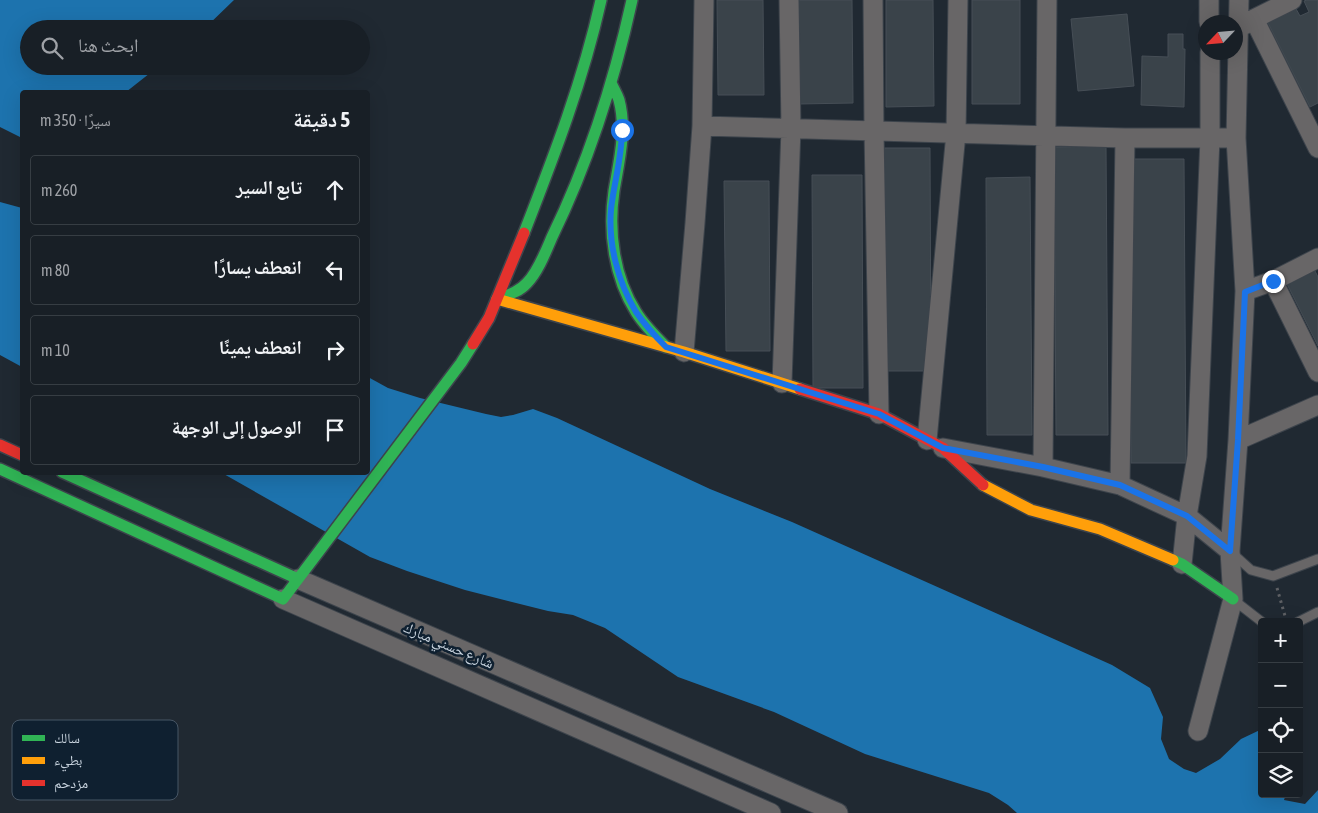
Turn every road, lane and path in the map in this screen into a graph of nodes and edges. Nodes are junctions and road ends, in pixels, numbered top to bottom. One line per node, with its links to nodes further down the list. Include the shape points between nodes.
1 (601, 0): 28 (main road, via 572,108)
2 (632, 0): 14 (main road)
3 (704, 0): 15 (street)
4 (789, 0): 17 (street)
5 (873, 0): 18 (street)
6 (958, 0): 19 (street)
7 (1047, 0): 20 (street)
8 (1209, 0): 11 (street)
9 (1239, 0): 12 (street)
10 (1292, 0): 12 (street)
11 (1210, 15)
12 (1246, 23): 16 (street); 23 (street)
13 (1210, 60): 22 (street)
14 (611, 83): 28 (main road, via 561,221 529,280 511,295); 29 (main road, via 622,114 621,155 611,210 617,269 636,312)
15 (702, 126): 17 (street); 30 (street)
16 (1313, 126): 24 (street)
17 (791, 128): 18 (street); 32 (street)
18 (874, 131): 19 (street); 34 (street)
19 (956, 133): 20 (street); 36 (street)
20 (1046, 135): 21 (street); 39 (street)
21 (1125, 138): 22 (street); 42 (street)
22 (1210, 138): 23 (street); 43 (street, via 1197,456)
23 (1236, 138): 27 (street)
24 (1318, 148)
25 (1318, 258): 26 (street)
26 (1273, 281): 27 (street); 31 (street)
27 (1245, 292): 35 (street)
28 (497, 299): 29 (main road); 48 (main road, via 461,363)
29 (666, 347): 30 (main road)
30 (684, 352): 32 (main road)
31 (1318, 372)
32 (782, 383): 34 (main road)
33 (1318, 405): 35 (street)
34 (879, 414): 36 (main road)
35 (1238, 440): 44 (street)
36 (935, 444): 39 (street); 46 (main road, via 984,486 1031,510 1100,529)
37 (0, 445): 38 (main road)
38 (20, 454)
39 (1043, 467): 42 (street)
40 (0, 469): 49 (main road, شارع حسني مبارك)
41 (69, 475): 48 (main road, شارع حسني مبارك)
42 (1120, 485): 43 (street)
43 (1187, 516): 44 (street); 46 (street)
44 (1230, 551): 47 (lane, via 1251,570); 50 (street)
45 (1318, 559): 47 (lane)
46 (1182, 564): 50 (main road)
47 (1273, 576): 52 (path)
48 (298, 579): 49 (main road); 57 (street, شارع حسني مبارك)
49 (283, 599): 56 (street, شارع حسني مبارك)
50 (1233, 599): 53 (lane); 55 (street)
51 (1318, 612): 54 (lane)
52 (1286, 618)
53 (1258, 619)
54 (1303, 620)
55 (1198, 731)
56 (771, 813)
57 (838, 813)

